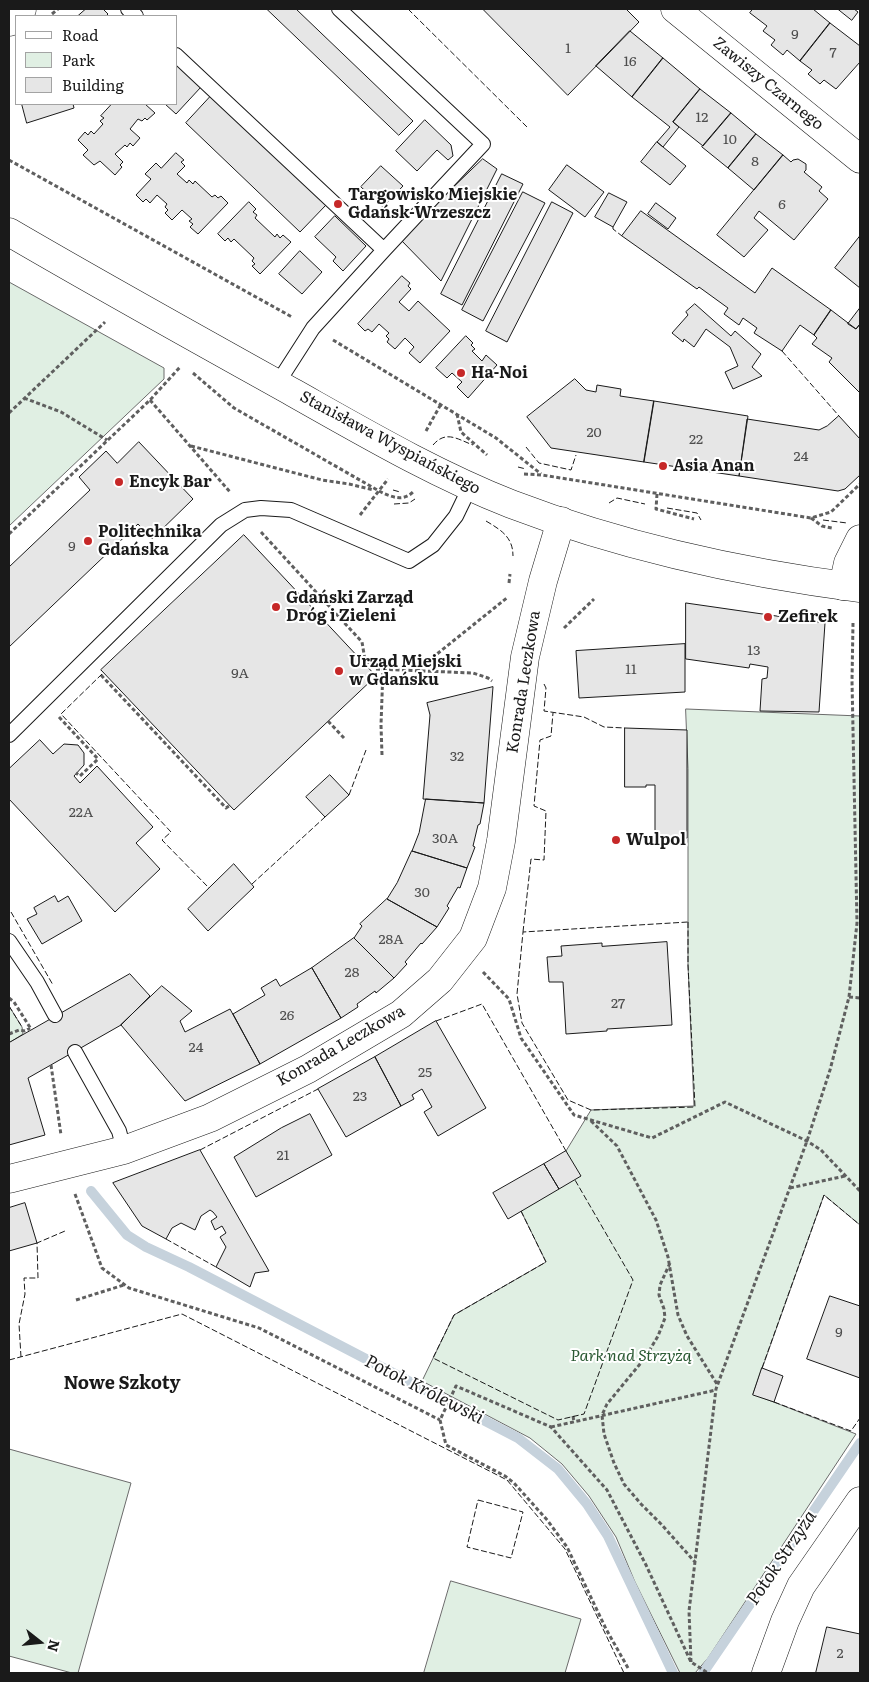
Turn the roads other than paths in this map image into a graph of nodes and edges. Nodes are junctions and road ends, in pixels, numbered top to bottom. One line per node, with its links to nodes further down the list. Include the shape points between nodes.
1 (339, 9): 6 (lane, via 483,144)
2 (676, 9): 4 (street, Zawiszy Czarnego)
3 (178, 57): 6 (lane)
4 (860, 159)
5 (9, 232): 7 (street, Stanisława Wyspiańskiego)
6 (384, 250): 7 (lane, via 313,328)
7 (278, 384): 8 (street, Stanisława Wyspiańskiego)
8 (470, 487): 9 (street, Stanisława Wyspiańskiego); 12 (lane, via 456,516 433,545 409,561 291,510 245,510 220,525)
9 (561, 521): 11 (street, Stanisława Wyspiańskiego, via 689,557); 16 (street, Konrada Leczkowa, via 525,657 492,888 473,938 440,980 401,1014 317,1064 210,1118)
10 (860, 539): 11 (street, via 848,563)
11 (851, 587)
12 (9, 735)
13 (9, 941): 14 (lane)
14 (55, 1015)
15 (75, 1052): 16 (lane, via 119,1131)
16 (124, 1150): 17 (street, Konrada Leczkowa)
17 (9, 1179)
18 (860, 1501): 19 (street, via 801,1586)
19 (766, 1673)

